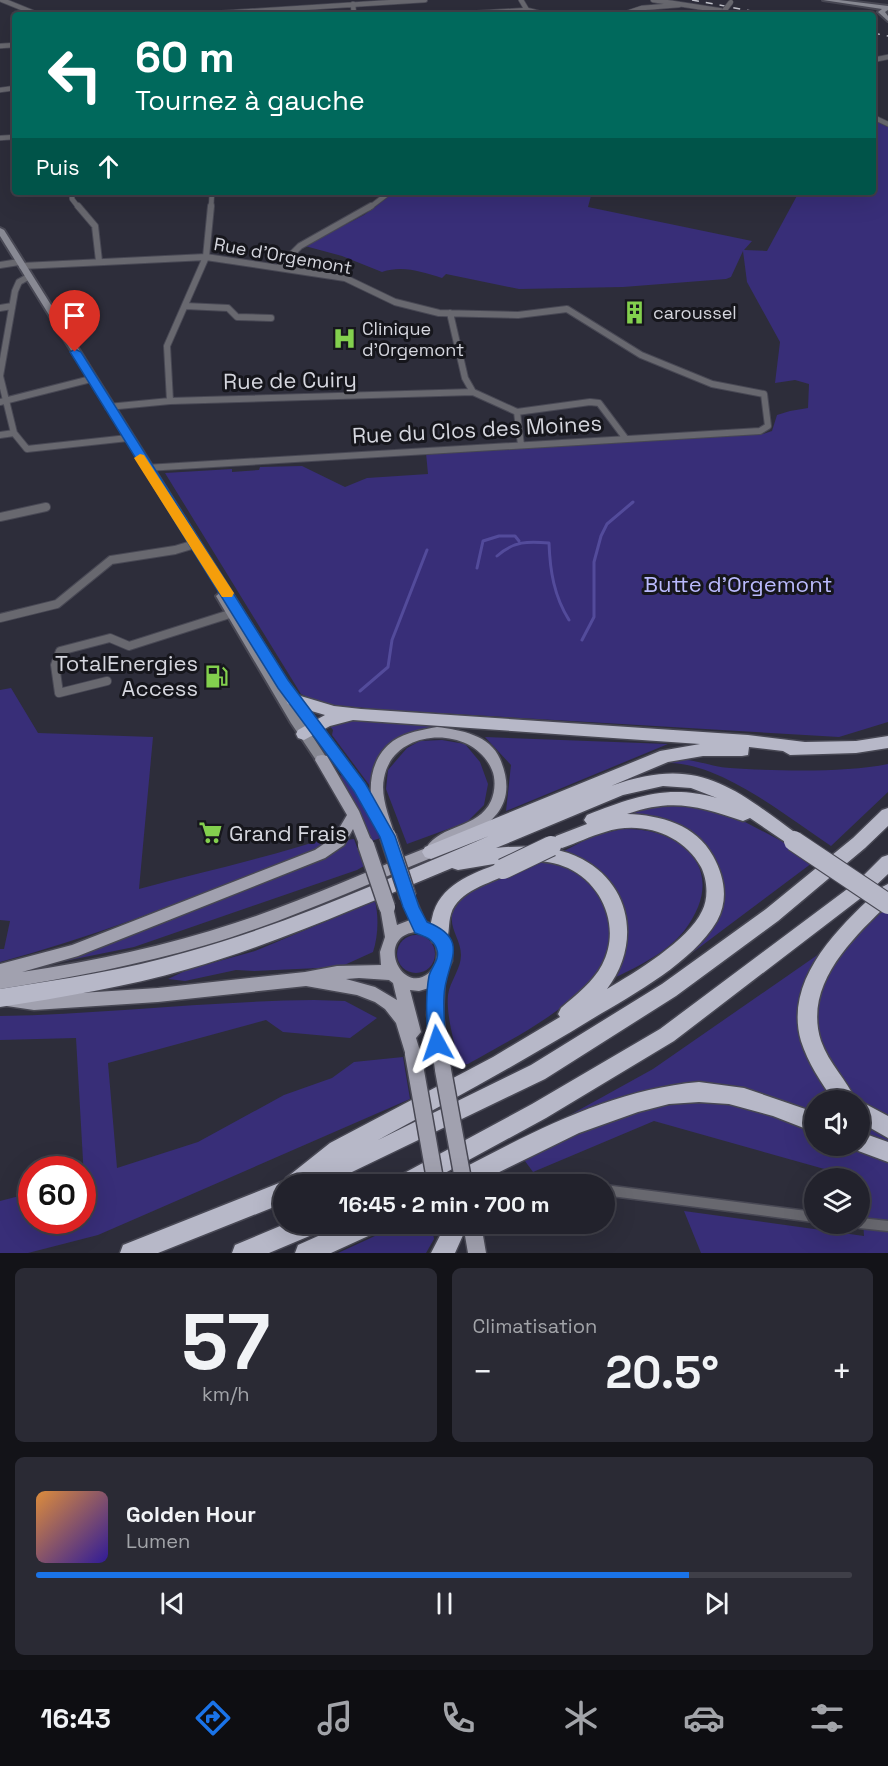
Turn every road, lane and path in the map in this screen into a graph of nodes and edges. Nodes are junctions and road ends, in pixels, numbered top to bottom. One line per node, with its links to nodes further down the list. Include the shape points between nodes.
1 (2, 0): 11 (street)
2 (425, 0): 6 (street)
3 (521, 0): 8 (street)
4 (653, 0): 7 (street)
5 (826, 0): 9 (main road)
6 (353, 4): 10 (street); 13 (street)
7 (679, 5): 16 (street); 17 (street)
8 (527, 10): 14 (street); 15 (street)
9 (885, 10): 18 (main road)
10 (251, 11): 12 (street)
11 (32, 12)
12 (236, 12)
13 (354, 12)
14 (520, 12)
15 (535, 12)
16 (630, 12)
17 (719, 12)
18 (888, 19)
19 (72, 195): 24 (street, via 95,226)
20 (212, 195): 23 (street)
21 (386, 195): 27 (street, via 362,213 300,246)
22 (1, 232): 26 (main road)
23 (206, 257): 24 (street, Rue d'Orgemont); 27 (street, Rue d'Orgemont); 30 (street)
24 (99, 261): 26 (street, Rue d'Orgemont)
25 (0, 264): 26 (street, Rue d'Orgemont)
26 (20, 264): 28 (main road)
27 (279, 267): 32 (street, Rue d'Orgemont, via 345,278 395,302)
28 (28, 277): 29 (street, via 19,282); 36 (main road)
29 (12, 306): 31 (street); 34 (street)
30 (188, 306): 33 (street, via 228,308 237,317); 40 (street, via 167,346)
31 (0, 308)
32 (450, 313): 37 (street, via 465,378); 38 (street, Rue d'Orgemont, via 518,315 569,310 641,355 712,384)
33 (271, 318)
34 (2, 348): 35 (street)
35 (0, 376): 39 (street)
36 (91, 379): 39 (street); 41 (main road)
37 (473, 392): 40 (street, Rue de Cuiry); 42 (street)
38 (756, 393): 46 (street, Rue du Clos des Moines, via 766,398 768,426 764,430)
39 (3, 401): 43 (street)
40 (170, 401): 41 (street, Rue de Cuiry)
41 (108, 406): 45 (main road)
42 (517, 412): 46 (street, via 595,402 602,405); 47 (street)
43 (14, 433): 44 (street); 45 (street, via 27,449)
44 (0, 435)
45 (128, 438): 48 (main road)
46 (626, 438): 47 (street, Rue du Clos des Moines)
47 (521, 445): 48 (street, Rue du Clos des Moines)
48 (146, 468): 51 (main road)
49 (46, 507): 50 (street)
50 (0, 517)
51 (193, 542): 52 (main road, via 197,556); 53 (street, via 183,548 111,560 57,604)
52 (235, 613): 54 (street, via 129,646 110,638 60,651 55,665 59,693); 55 (main road); 57 (main road)
53 (0, 618)
54 (107, 681)
55 (294, 700): 56 (highway); 57 (main road)
56 (362, 715): 57 (highway, via 326,722); 59 (highway)
57 (310, 731): 60 (main road); 65 (main road, via 363,792)
58 (888, 742): 59 (highway, via 856,747)
59 (800, 747): 61 (highway, via 703,750 666,756)
60 (322, 760): 62 (main road)
61 (568, 797): 66 (highway, via 648,772 687,772 730,789); 68 (highway)
62 (354, 815): 75 (main road, bridge, via 387,907); 76 (main road, via 339,842 320,854 73,951)
63 (888, 815): 91 (highway, via 772,915 669,990 538,1072)
64 (770, 824): 66 (highway); 67 (highway, via 714,803 665,796 637,802 593,820); 70 (highway, via 709,788 662,779 596,799)
65 (388, 836): 68 (main road, via 377,789 383,761 409,738 436,733 463,735 477,741 498,763 499,797 488,815 438,841); 73 (main road, bridge)
66 (797, 837): 71 (highway); 72 (highway, bridge)
67 (556, 843): 74 (highway, bridge, via 461,889 446,901 438,919); 82 (highway, via 618,822 645,822 670,828 692,841 708,860 716,895 710,916 684,947 626,988)
68 (431, 852): 80 (main road, via 237,929 123,961)
69 (888, 862): 92 (highway, via 864,886 667,1035 539,1112)
70 (426, 871): 81 (highway, via 212,953 64,988); 82 (highway, via 507,854 539,854 570,861 586,870 606,890 621,927 612,967 594,991)
71 (888, 892): 84 (highway, via 840,939 818,972 809,1001 807,1026 811,1044)
72 (888, 904)
73 (421, 928): 74 (main road); 75 (main road, via 403,930)
74 (439, 936): 77 (main road, via 446,952)
75 (392, 937): 78 (main road, via 385,956)
76 (0, 971)
77 (438, 974): 78 (main road, via 419,982); 94 (main road, bridge, via 437,1043)
78 (396, 976): 79 (main road, via 349,972); 83 (main road, via 414,1037)
79 (305, 979): 81 (main road, via 34,1003); 83 (main road, via 359,988 388,1002 400,1016)
80 (0, 982)
81 (0, 998)
82 (543, 1037): 90 (highway, via 337,1150)
83 (413, 1054): 93 (main road, bridge)
84 (837, 1090)
85 (870, 1117): 87 (highway)
86 (804, 1118): 95 (highway, via 724,1094 663,1096 626,1106 551,1136)
87 (888, 1128)
88 (870, 1146): 89 (highway)
89 (888, 1152)
90 (307, 1174)
91 (324, 1174)
92 (423, 1174)
93 (434, 1174)
94 (462, 1174)
95 (473, 1174)
96 (615, 1191): 98 (street)
97 (273, 1196): 104 (highway)
98 (804, 1216)
99 (870, 1224): 100 (street)
100 (888, 1226)
101 (288, 1234): 105 (highway)
102 (347, 1234): 106 (highway)
103 (451, 1236): 107 (main road)
104 (131, 1253)
105 (243, 1253)
106 (306, 1253)
107 (477, 1253)

